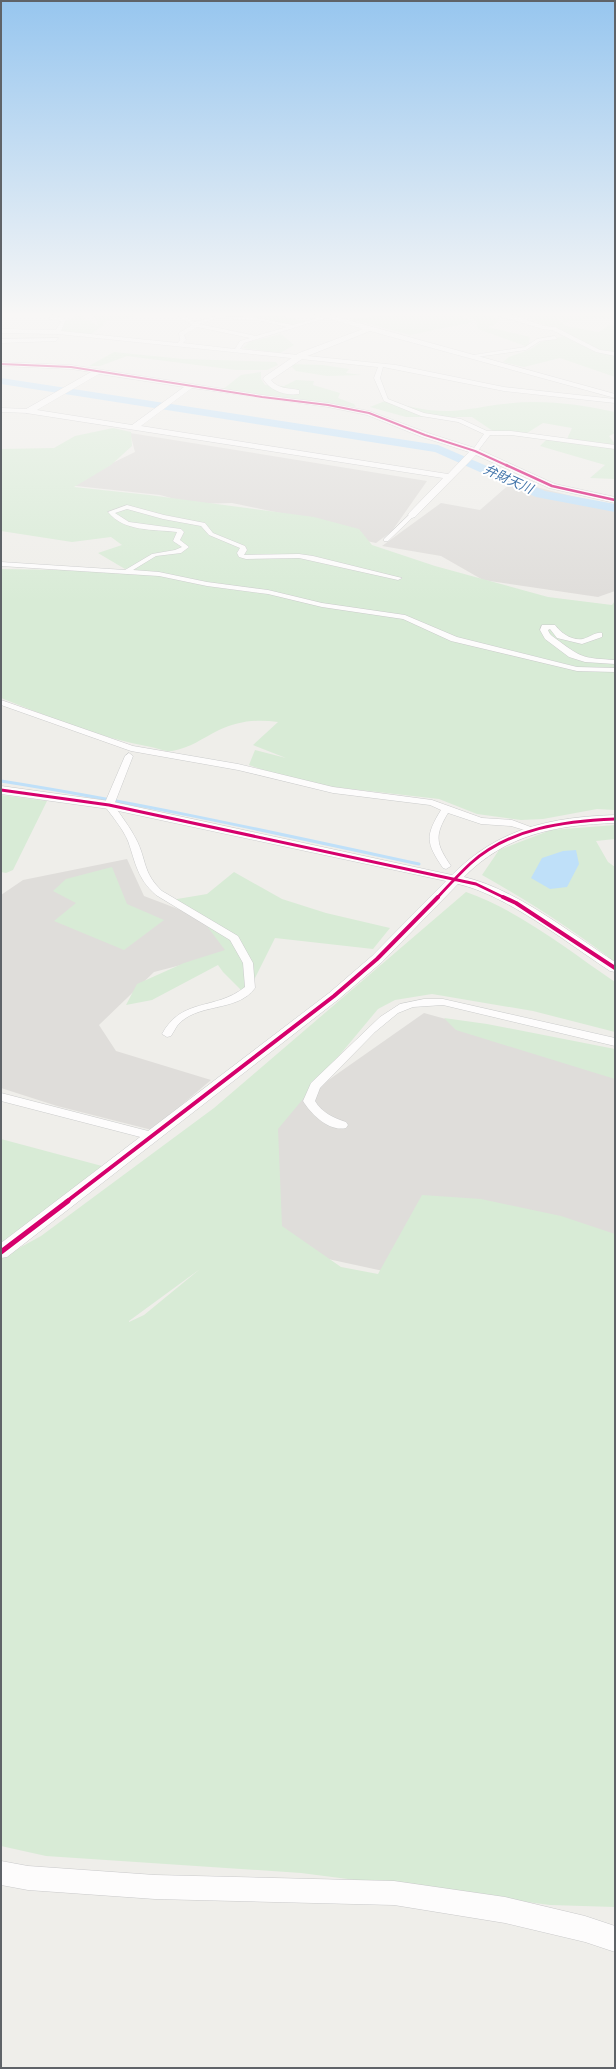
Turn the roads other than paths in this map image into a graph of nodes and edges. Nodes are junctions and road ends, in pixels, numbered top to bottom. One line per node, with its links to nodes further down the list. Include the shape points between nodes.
1 (16, 411): 2 (street)
2 (29, 411): 6 (street)
3 (157, 411): 6 (street)
4 (358, 411): 9 (street, via 379,416)
5 (412, 411): 7 (street, via 423,415 459,420)
6 (133, 428): 10 (street)
7 (486, 433): 8 (street, via 511,433); 9 (street)
8 (615, 447)
9 (473, 453): 10 (street); 11 (street, via 552,486)
10 (450, 477): 12 (street)
11 (615, 500)
12 (412, 515): 13 (street)
13 (386, 540)
14 (1, 564): 15 (street)
15 (125, 572): 16 (street, via 155,554 180,551 186,547 176,541 181,532 179,530 127,524 111,512 127,507 203,524 211,534 243,547 241,556 300,556); 19 (street, via 159,574 268,592 322,606 385,613 416,621 454,639 515,655 577,669)
16 (398, 578)
17 (599, 635): 18 (street, via 582,642 560,636 552,627 545,627 544,630 546,636 579,660)
18 (615, 662)
19 (615, 670)
20 (1, 702): 24 (street, via 131,748 215,763 334,790 432,803)
21 (129, 756): 23 (street)
22 (1, 790): 23 (street)
23 (109, 805): 28 (street); 30 (street, via 132,840 141,870 149,884 159,893 234,938 248,963 250,988 245,994 231,1002 178,1017 170,1024)
24 (446, 809): 26 (street, via 481,821 512,823); 27 (street, via 435,828 432,840 437,854)
25 (615, 819): 26 (street, via 572,821)
26 (531, 829): 28 (street, via 489,850)
27 (446, 866)
28 (455, 878): 29 (street, via 476,884 516,903); 34 (street, via 377,959 334,996)
29 (615, 968)
30 (167, 1034)
31 (615, 1042): 33 (street, via 443,1002 403,1006 387,1016 315,1086 309,1101 313,1108 325,1118)
32 (1, 1097): 34 (street)
33 (342, 1125)
34 (152, 1136): 35 (street)
35 (1, 1252)
36 (1, 1873): 37 (street, via 28,1878 155,1888 394,1893 506,1910)
37 (615, 1939)

